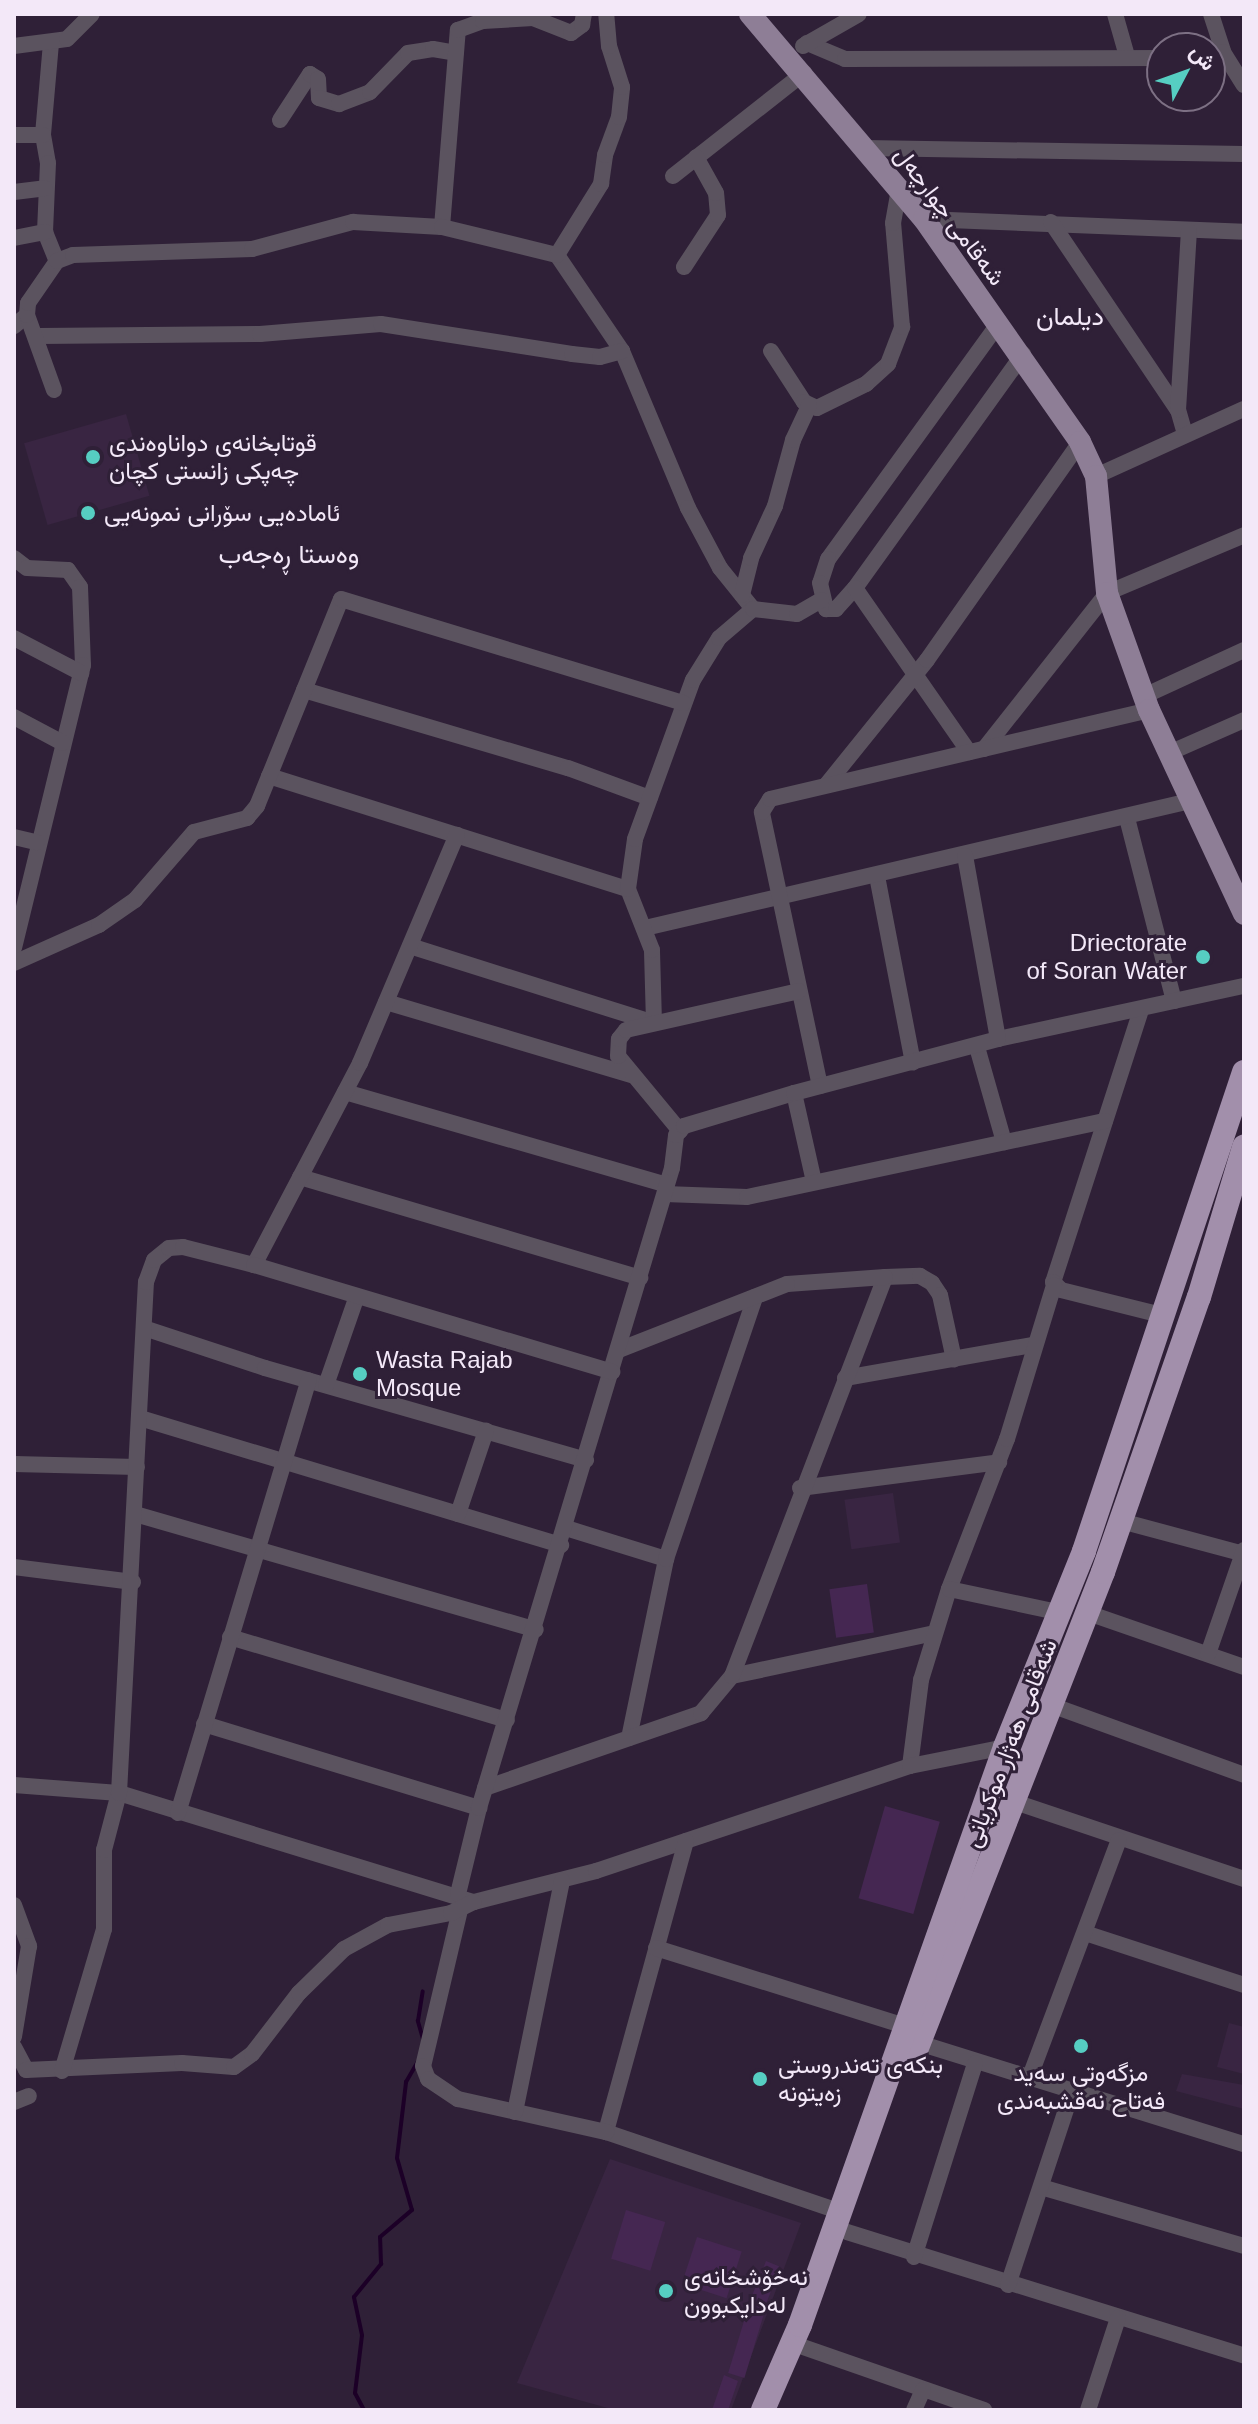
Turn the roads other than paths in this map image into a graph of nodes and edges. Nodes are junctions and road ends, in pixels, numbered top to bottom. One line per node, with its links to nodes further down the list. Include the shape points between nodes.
1 (92, 14): 7 (street, via 82,29)
2 (584, 14): 10 (street, via 582,25 571,33 533,18 483,21 458,30)
3 (606, 14): 33 (street, via 622,87 619,117 601,184)
4 (750, 14): 9 (main road, شەقامی چوارچەل)
5 (859, 14): 9 (street)
6 (1115, 14): 11 (street)
7 (51, 43): 8 (street); 18 (street)
8 (14, 46)
9 (798, 49): 11 (street, via 845,59); 14 (main road, شەقامی چوارچەل)
10 (456, 53): 16 (street, via 408,53 370,92 339,104 319,98 318,79 310,74); 28 (street)
11 (1127, 56): 12 (street)
12 (1146, 57)
13 (1226, 64): 15 (street)
14 (804, 73): 19 (main road, شەقامی چوارچەل); 21 (street)
15 (1244, 85)
16 (280, 120)
17 (14, 135): 18 (street)
18 (43, 135): 23 (street)
19 (865, 148): 20 (street); 24 (main road, شەقامی چوارچەل)
20 (1244, 154)
21 (696, 157): 22 (street); 35 (street, via 716,193 718,215)
22 (673, 176)
23 (45, 188): 25 (street); 30 (street)
24 (899, 189): 26 (main road, شەقامی چوارچەل); 44 (street, via 893,223 902,327 896,348 888,364 866,384 817,408)
25 (14, 192)
26 (924, 219): 27 (street); 37 (main road, شەقامی چوارچەل)
27 (1051, 222): 29 (street); 46 (street)
28 (442, 227): 33 (street); 34 (street, via 353,222 252,249 99,252)
29 (1189, 231): 31 (street); 46 (street)
30 (45, 232): 32 (street); 34 (street)
31 (1244, 232)
32 (14, 238)
33 (557, 255): 40 (street)
34 (57, 261): 36 (street, via 28,303)
35 (684, 267)
36 (27, 315): 38 (street); 39 (street)
37 (999, 323): 42 (main road, شەقامی چوارچەل); 55 (street, via 828,559)
38 (14, 326)
39 (39, 336): 40 (street, via 260,334 381,324 572,354 600,357); 43 (street)
40 (622, 351): 54 (street, via 684,500 720,568)
41 (771, 351): 44 (street)
42 (1023, 354): 48 (main road, شەقامی چوارچەل); 52 (street)
43 (54, 390)
44 (809, 405): 54 (street)
45 (1244, 409): 47 (street)
46 (1178, 410): 47 (street)
47 (1185, 434): 49 (street)
48 (1080, 442): 49 (main road, شەقامی چوارچەل); 60 (street)
49 (1096, 476): 53 (main road, شەقامی چوارچەل)
50 (1244, 535): 53 (street)
51 (14, 558): 59 (street, via 27,568 68,570 80,587)
52 (855, 588): 55 (street, via 836,609 829,611); 60 (street)
53 (1107, 593): 63 (main road, شەقامی چوارچەل); 67 (street)
54 (742, 595): 56 (street)
55 (821, 600): 56 (street, via 797,614)
56 (753, 609): 62 (street, via 719,638)
57 (14, 638): 59 (street)
58 (1244, 650): 63 (street)
59 (81, 673): 66 (street)
60 (916, 673): 67 (street); 70 (street)
61 (304, 690): 62 (street, via 341,599); 69 (street); 71 (street, via 568,768)
62 (684, 703): 71 (street)
63 (1147, 703): 67 (street); 68 (main road, شەقامی چوارچەل)
64 (14, 717): 66 (street)
65 (1244, 720): 68 (street)
66 (63, 743): 76 (street)
67 (977, 750): 70 (street)
68 (1169, 753): 72 (main road, شەقامی چوارچەل)
69 (269, 776): 74 (street); 86 (street, via 247,818 194,832 135,900 99,925)
70 (827, 784): 80 (street, via 783,793 762,812)
71 (650, 798): 79 (street, via 635,839)
72 (1190, 801): 73 (street); 82 (main road, شەقامی چوارچەل)
73 (1127, 818): 77 (street); 89 (street)
74 (457, 835): 79 (street); 84 (street)
75 (14, 837): 76 (street)
76 (36, 842): 81 (street)
77 (965, 856): 78 (street); 93 (street)
78 (877, 876): 80 (street); 95 (street)
79 (628, 889): 83 (street, via 633,913)
80 (778, 899): 83 (street); 88 (street)
81 (18, 907): 85 (street)
82 (1244, 914)
83 (645, 928): 92 (street, via 656,988)
84 (410, 946): 90 (street); 92 (street)
85 (14, 948)
86 (14, 963)
87 (1244, 986): 89 (street)
88 (799, 991): 92 (street); 98 (street)
89 (1174, 1001): 91 (street)
90 (386, 1002): 97 (street); 99 (street)
91 (1141, 1010): 93 (street); 101 (street)
92 (654, 1023): 97 (street, via 626,1030 619,1039 618,1056)
93 (998, 1039): 94 (street)
94 (977, 1047): 95 (street); 103 (street)
95 (913, 1063): 98 (street)
96 (1244, 1072): 113 (highway, شەقامی ھەژار موکریانی)
97 (631, 1075): 102 (street)
98 (820, 1086): 100 (street)
99 (345, 1092): 105 (street); 107 (street)
100 (794, 1093): 102 (street); 106 (street)
101 (1105, 1121): 103 (street); 112 (street)
102 (680, 1131): 107 (street)
103 (1004, 1142): 106 (street)
104 (1244, 1147): 108 (highway, شەقامی ھەژار موکریانی)
105 (300, 1177): 109 (street); 111 (street)
106 (814, 1182): 107 (street, via 747,1197)
107 (666, 1190): 111 (street)
108 (1236, 1204): 116 (highway, شەقامی ھەژار موکریانی)
109 (254, 1265): 114 (street); 118 (street, via 169,1248 154,1260 146,1282)
110 (885, 1277): 115 (street, via 787,1284); 121 (street, via 920,1276 932,1283 940,1295); 123 (street)
111 (640, 1278): 120 (street)
112 (1054, 1285): 117 (street); 119 (street)
113 (1174, 1290): 116 (highway); 117 (highway, شەقامی ھەژار موکریانی)
114 (357, 1296): 122 (street); 125 (street)
115 (755, 1297): 120 (street); 141 (street)
116 (1199, 1297): 136 (highway, شەقامی ھەژار موکریانی)
117 (1165, 1316): 145 (highway, شەقامی ھەژار موکریانی)
118 (144, 1328): 124 (street); 126 (street)
119 (1033, 1345): 121 (street); 130 (street)
120 (619, 1350): 122 (street)
121 (954, 1359): 123 (street)
122 (612, 1372): 128 (street)
123 (845, 1378): 133 (street)
124 (309, 1380): 125 (street); 129 (street)
125 (326, 1385): 127 (street)
126 (140, 1418): 129 (street); 132 (street)
127 (486, 1431): 128 (street); 135 (street)
128 (586, 1460): 137 (street)
129 (283, 1462): 135 (street); 139 (street)
130 (999, 1462): 133 (street); 144 (street)
131 (14, 1464): 132 (street)
132 (137, 1467): 134 (street)
133 (800, 1488): 152 (street)
134 (135, 1514): 139 (street); 143 (street)
135 (458, 1514): 138 (street)
136 (1121, 1521): 140 (street); 146 (highway, شەقامی ھەژار موکریانی)
137 (566, 1528): 138 (street); 141 (street)
138 (561, 1545): 147 (street)
139 (256, 1549): 147 (street); 149 (street)
140 (1244, 1553): 150 (street)
141 (666, 1559): 156 (street)
142 (14, 1567): 143 (street)
143 (133, 1582): 162 (street)
144 (949, 1589): 145 (street); 148 (street)
145 (1062, 1613): 157 (highway, شەقامی ھەژار موکریانی)
146 (1088, 1613): 150 (street); 153 (highway, شەقامی ھەژار موکریانی)
147 (536, 1630): 154 (street)
148 (934, 1633): 152 (street); 158 (street, via 921,1680)
149 (230, 1637): 154 (street); 155 (street)
150 (1208, 1654): 151 (street)
151 (1244, 1667)
152 (732, 1676): 156 (street, via 701,1713)
153 (1051, 1705): 159 (street); 163 (highway, شەقامی ھەژار موکریانی)
154 (507, 1720): 161 (street)
155 (204, 1724): 164 (street); 165 (street)
156 (629, 1738): 161 (street)
157 (1005, 1747): 158 (street); 174 (highway, شەقامی ھەژار موکریانی)
158 (910, 1766): 167 (street)
159 (1244, 1775)
160 (14, 1785): 162 (street)
161 (485, 1788): 164 (street)
162 (119, 1793): 165 (street); 180 (street, via 104,1850 104,1929)
163 (1015, 1802): 166 (street); 174 (highway, شەقامی ھەژار موکریانی)
164 (479, 1808): 170 (street)
165 (178, 1813): 170 (street)
166 (1119, 1840): 168 (street); 172 (street)
167 (686, 1841): 169 (street); 173 (street)
168 (1244, 1879)
169 (562, 1881): 170 (street); 183 (street)
170 (464, 1902): 180 (street, via 388,1925 344,1949 299,1993 252,2054 234,2067 182,2063); 183 (street, via 423,2066 438,2091)
171 (14, 1905): 177 (street, via 29,1946)
172 (1085, 1933): 175 (street); 181 (street)
173 (656, 1948): 176 (street); 184 (street)
174 (943, 1950): 176 (highway, شەقامی ھەژار موکریانی)
175 (1244, 1985)
176 (913, 2035): 179 (street); 187 (highway, شەقامی ھەژار موکریانی)
177 (14, 2037)
178 (14, 2047): 180 (street, via 26,2070)
179 (975, 2063): 181 (street); 189 (street)
180 (62, 2071)
181 (1029, 2079): 182 (street)
182 (1072, 2092): 185 (street); 186 (street)
183 (515, 2112): 184 (street)
184 (606, 2132): 187 (street)
185 (1244, 2144)
186 (1041, 2187): 188 (street); 190 (street)
187 (844, 2222): 189 (street); 192 (highway, شەقامی ھەژار موکریانی); 195 (highway, شەقامی ھەژار موکریانی)
188 (1244, 2246)
189 (914, 2257): 190 (street)
190 (1008, 2285): 191 (street)
191 (1118, 2318): 193 (street); 199 (street)
192 (803, 2347): 194 (street); 196 (highway, شەقامی ھەژار موکریانی)
193 (1244, 2356)
194 (923, 2390): 197 (street); 198 (street)
195 (763, 2410)
196 (778, 2410)
197 (914, 2410)
198 (984, 2410)
199 (1088, 2410)

